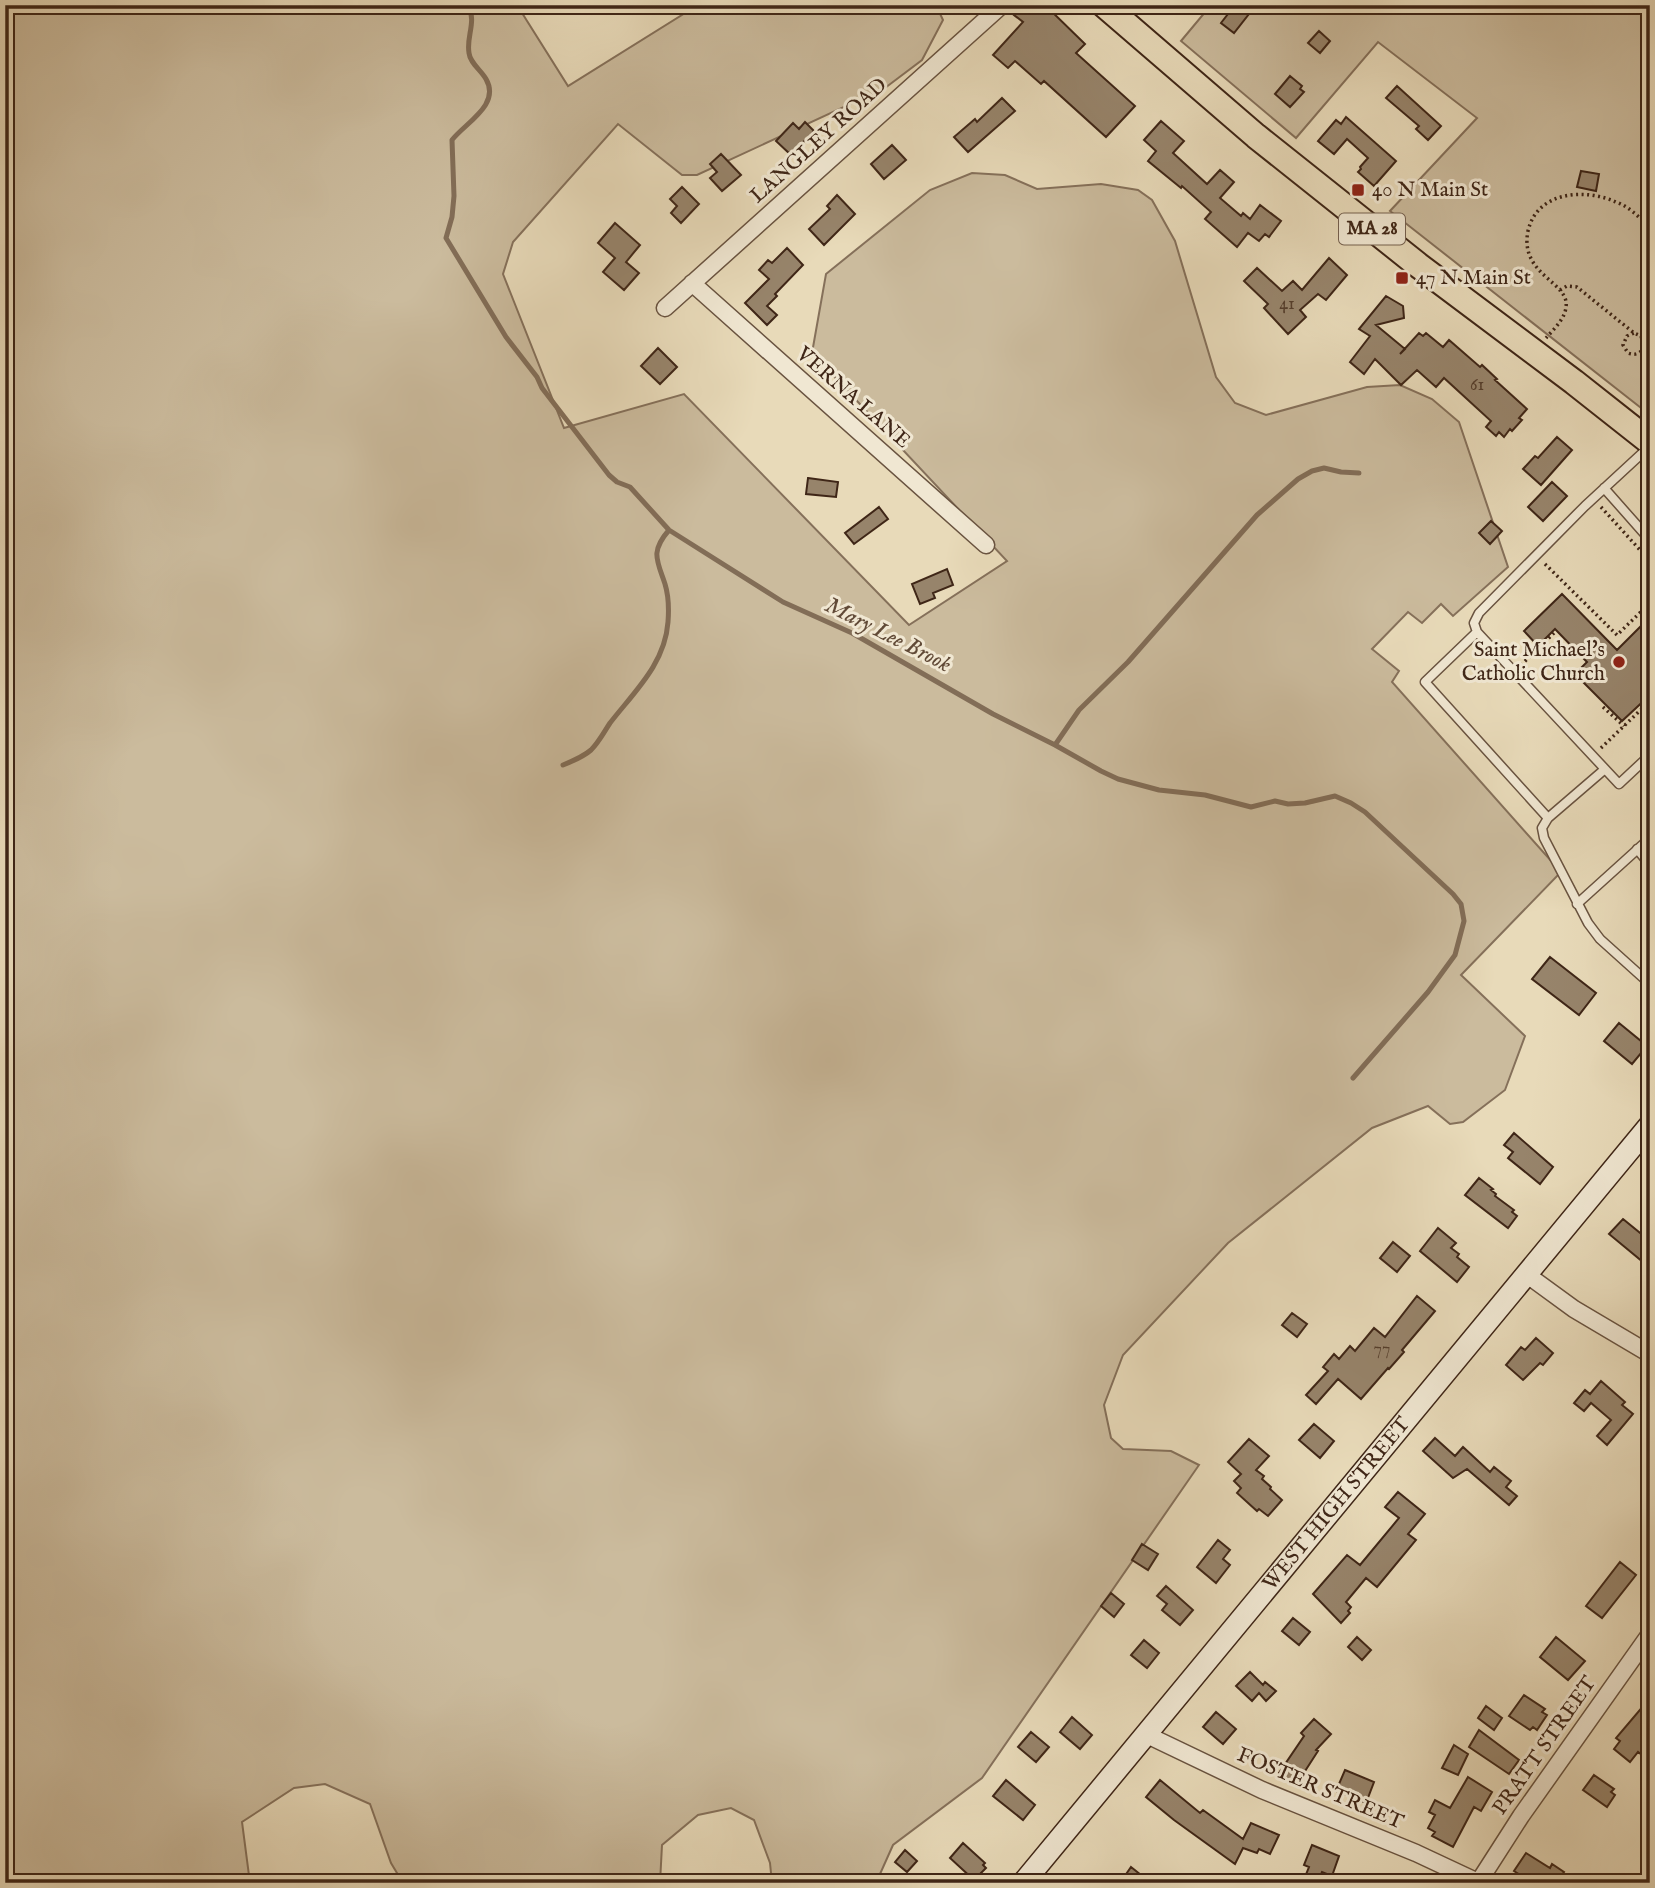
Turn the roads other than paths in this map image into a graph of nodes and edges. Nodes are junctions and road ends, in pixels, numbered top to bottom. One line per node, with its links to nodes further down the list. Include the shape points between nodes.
1 (1002, 5): 3 (street, LANGLEY ROAD)
2 (1104, 5): 5 (main road, MA 28, via 1307,177)
3 (692, 283): 4 (street, LANGLEY ROAD); 8 (street, VERNA LANE)
4 (664, 308)
5 (1650, 444): 6 (lane)
6 (1604, 488): 7 (lane); 9 (lane, via 1479,613 1474,623)
7 (1650, 540)
8 (986, 545)
9 (1477, 632): 11 (lane); 12 (lane, via 1425,682)
10 (1650, 755): 11 (lane, via 1619,784)
11 (1605, 769): 12 (lane)
12 (1548, 818): 16 (lane, via 1542,833)
13 (1650, 838): 14 (lane)
14 (1637, 849): 15 (lane); 16 (lane)
15 (1650, 865)
16 (1577, 904): 17 (lane, via 1600,939)
17 (1650, 984)
18 (1650, 1125): 19 (main road, WEST HIGH STREET)
19 (1525, 1274): 20 (street); 22 (main road, WEST HIGH STREET)
20 (1650, 1354)
21 (1650, 1634): 23 (street, PRATT STREET)
22 (1145, 1734): 23 (street, FOSTER STREET, via 1262,1790); 24 (main road, WEST HIGH STREET)
23 (1478, 1882)
24 (1023, 1883)

